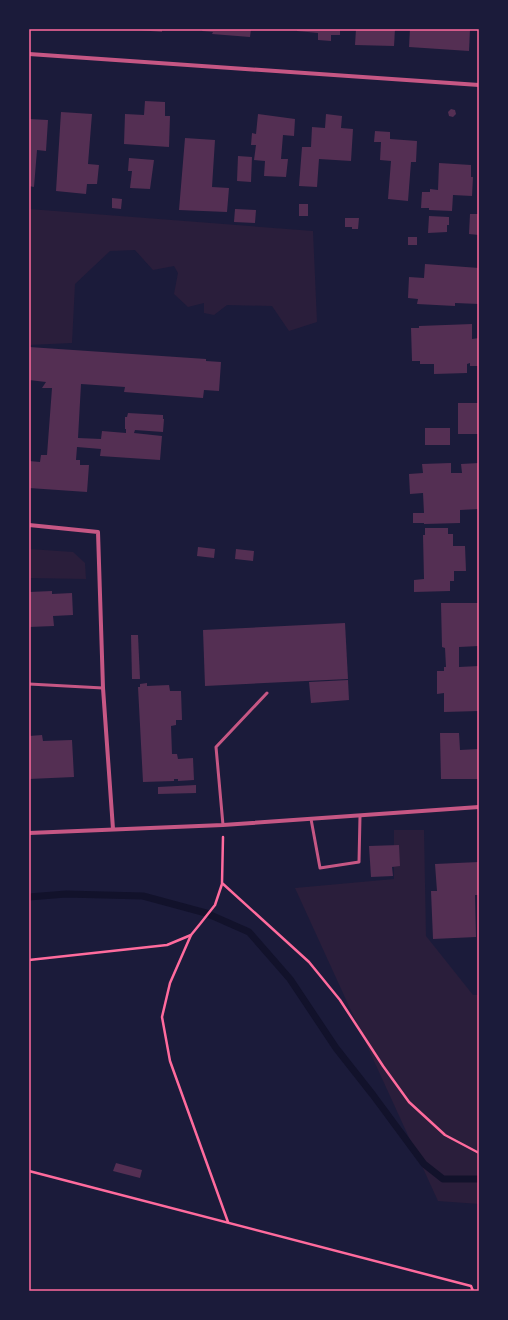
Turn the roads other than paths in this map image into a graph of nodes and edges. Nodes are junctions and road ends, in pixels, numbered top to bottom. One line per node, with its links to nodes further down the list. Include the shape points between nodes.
1 (29, 54): 2 (street)
2 (479, 85)
3 (29, 525): 5 (street, via 98,532)
4 (29, 684): 5 (lane)
5 (102, 688): 11 (street)
6 (267, 693): 10 (lane, via 216,747)
7 (479, 808): 8 (street)
8 (360, 816): 9 (street); 9 (lane, via 359,862 320,868)
9 (311, 819): 10 (street)
10 (223, 825): 11 (street)
11 (112, 829): 12 (street)
12 (29, 833)

